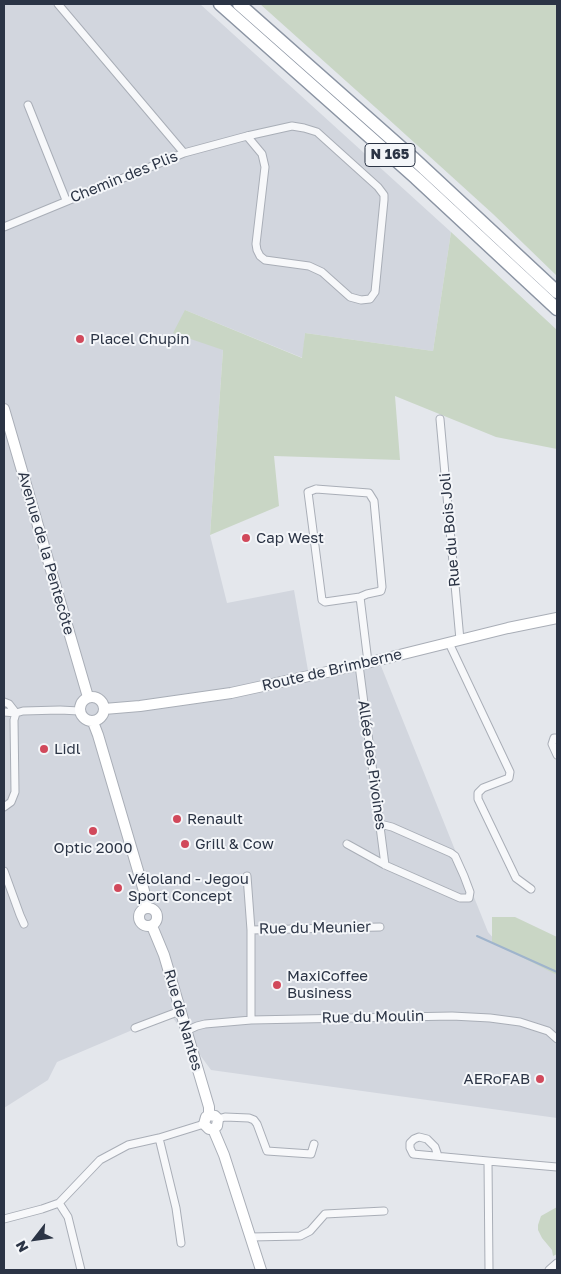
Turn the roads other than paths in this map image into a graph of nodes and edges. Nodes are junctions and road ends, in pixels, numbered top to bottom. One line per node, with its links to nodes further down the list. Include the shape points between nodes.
1 (58, 4): 6 (street)
2 (220, 4): 10 (highway, N 165, via 430,190)
3 (239, 4): 9 (highway, N 165)
4 (28, 105): 7 (street)
5 (247, 136): 5 (street, Chemin des Plis, via 262,154 265,167 256,244 260,256 265,260 309,266 322,272 350,297 370,299 375,292 384,200 378,187 316,132 292,126); 6 (street, Chemin des Plis)
6 (184, 153): 7 (street, Chemin des Plis)
7 (66, 200): 8 (street, Chemin des Plis)
8 (4, 227)
9 (557, 292)
10 (557, 309)
11 (4, 409): 18 (main road, Avenue de la Pentecôte)
12 (440, 419): 15 (street, Rue du Bois Joli)
13 (360, 597): 13 (street, via 322,600 308,492 316,489 368,493 374,501 382,587 381,591); 17 (street, Allée des Pivoines)
14 (557, 618): 15 (main road, Route de Brimberne)
15 (460, 640): 16 (main road, Route de Brimberne)
16 (449, 643): 17 (main road, Route de Brimberne); 33 (street, via 510,772 509,778 483,788 478,799 516,878)
17 (364, 663): 20 (main road, Route de Brimberne, via 231,693); 28 (street, Allée des Pivoines)
18 (88, 697): 20 (main road, via 99,699); 21 (main road, via 80,704)
19 (4, 702): 23 (street)
20 (104, 709): 24 (main road, via 100,719)
21 (79, 711): 23 (street); 24 (main road, via 82,718)
22 (4, 712): 23 (street)
23 (16, 713): 27 (street, via 15,792 11,802)
24 (93, 722): 37 (main road, Rue de Nantes, via 144,891 146,908 140,912 139,921 152,926)
25 (557, 738): 26 (street, via 552,744)
26 (557, 755)
27 (4, 807)
28 (380, 824): 30 (street, Allée des Pivoines); 30 (street, via 455,856 470,892 469,898 460,898)
29 (347, 844): 30 (street)
30 (386, 865)
31 (4, 871): 34 (street)
32 (247, 876): 36 (street, Rue du Meunier)
33 (531, 889)
34 (24, 924)
35 (380, 927): 36 (street, Rue du Meunier)
36 (250, 930): 38 (street, Rue du Meunier)
37 (180, 1011): 39 (street); 40 (main road, Rue de Nantes)
38 (251, 1020): 40 (street, Rue du Moulin, via 205,1024); 41 (street, Rue du Moulin, via 490,1018 520,1022 548,1031)
39 (135, 1028)
40 (186, 1031): 42 (main road, Rue de Nantes)
41 (557, 1039)
42 (211, 1122): 43 (street); 44 (street, via 225,1117 254,1120 267,1151 311,1154); 51 (main road, Rue de Nantes)
43 (159, 1138): 48 (street, via 128,1145 100,1160); 52 (street)
44 (314, 1144)
45 (438, 1156): 46 (street)
46 (488, 1161): 47 (street); 56 (street)
47 (557, 1167)
48 (59, 1203): 50 (street); 54 (street, via 68,1218)
49 (384, 1211): 51 (street, via 325,1214 310,1231 300,1236)
50 (4, 1219)
51 (251, 1237): 55 (main road, Rue de Nantes)
52 (181, 1243)
53 (557, 1262): 57 (street)
54 (81, 1270)
55 (262, 1270)
56 (489, 1270)
57 (549, 1270)

